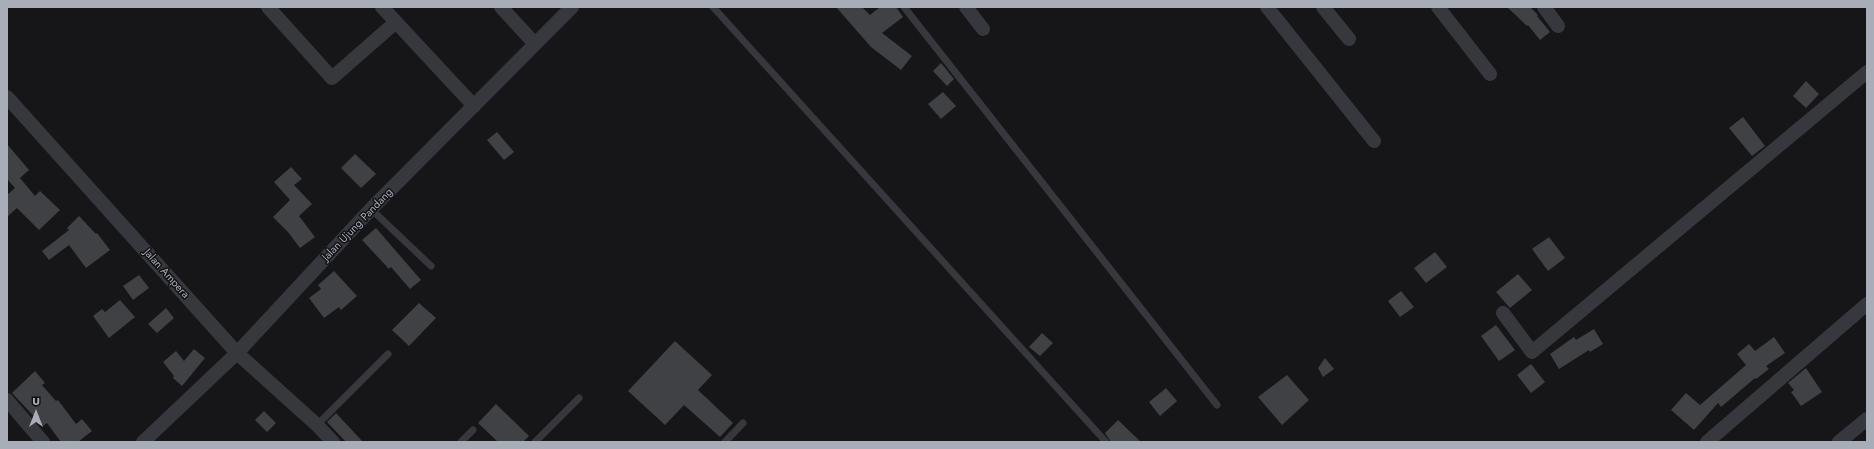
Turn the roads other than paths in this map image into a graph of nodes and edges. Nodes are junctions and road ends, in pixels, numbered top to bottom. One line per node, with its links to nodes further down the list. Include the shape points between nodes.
1 (268, 7): 12 (street, via 332,78)
2 (382, 7): 12 (street)
3 (501, 7): 16 (street)
4 (572, 7): 16 (street, Jalan Ujung Pandang)
5 (713, 7): 41 (lane)
6 (904, 7): 30 (lane)
7 (966, 7): 14 (street)
8 (1267, 7): 21 (street)
9 (1323, 7): 15 (street)
10 (1438, 7): 18 (street)
11 (1544, 7): 13 (street)
12 (396, 22): 20 (street)
13 (1558, 26)
14 (983, 29)
15 (1349, 39)
16 (535, 44): 20 (street, Jalan Ujung Pandang)
17 (1867, 72): 25 (street, via 1532,352)
18 (1490, 74)
19 (7, 97): 26 (street, Jalan Ampera)
20 (474, 106): 22 (street, Jalan Ujung Pandang)
21 (1374, 141)
22 (372, 210): 23 (lane); 26 (street, Jalan Ujung Pandang)
23 (431, 266)
24 (1867, 304): 42 (street)
25 (1503, 313)
26 (237, 353): 33 (street, Jalan Ampera); 36 (street, Jalan Ujung Pandang)
27 (388, 354): 33 (lane)
28 (578, 398): 39 (lane)
29 (7, 400): 35 (street)
30 (1218, 405)
31 (1867, 419): 43 (street)
32 (743, 423): 40 (lane)
33 (317, 425): 37 (street, Jalan Ampera)
34 (474, 430): 38 (lane)
35 (43, 442)
36 (143, 442)
37 (333, 442)
38 (461, 442)
39 (535, 442)
40 (725, 442)
41 (1106, 442)
42 (1707, 442)
43 (1839, 442)

